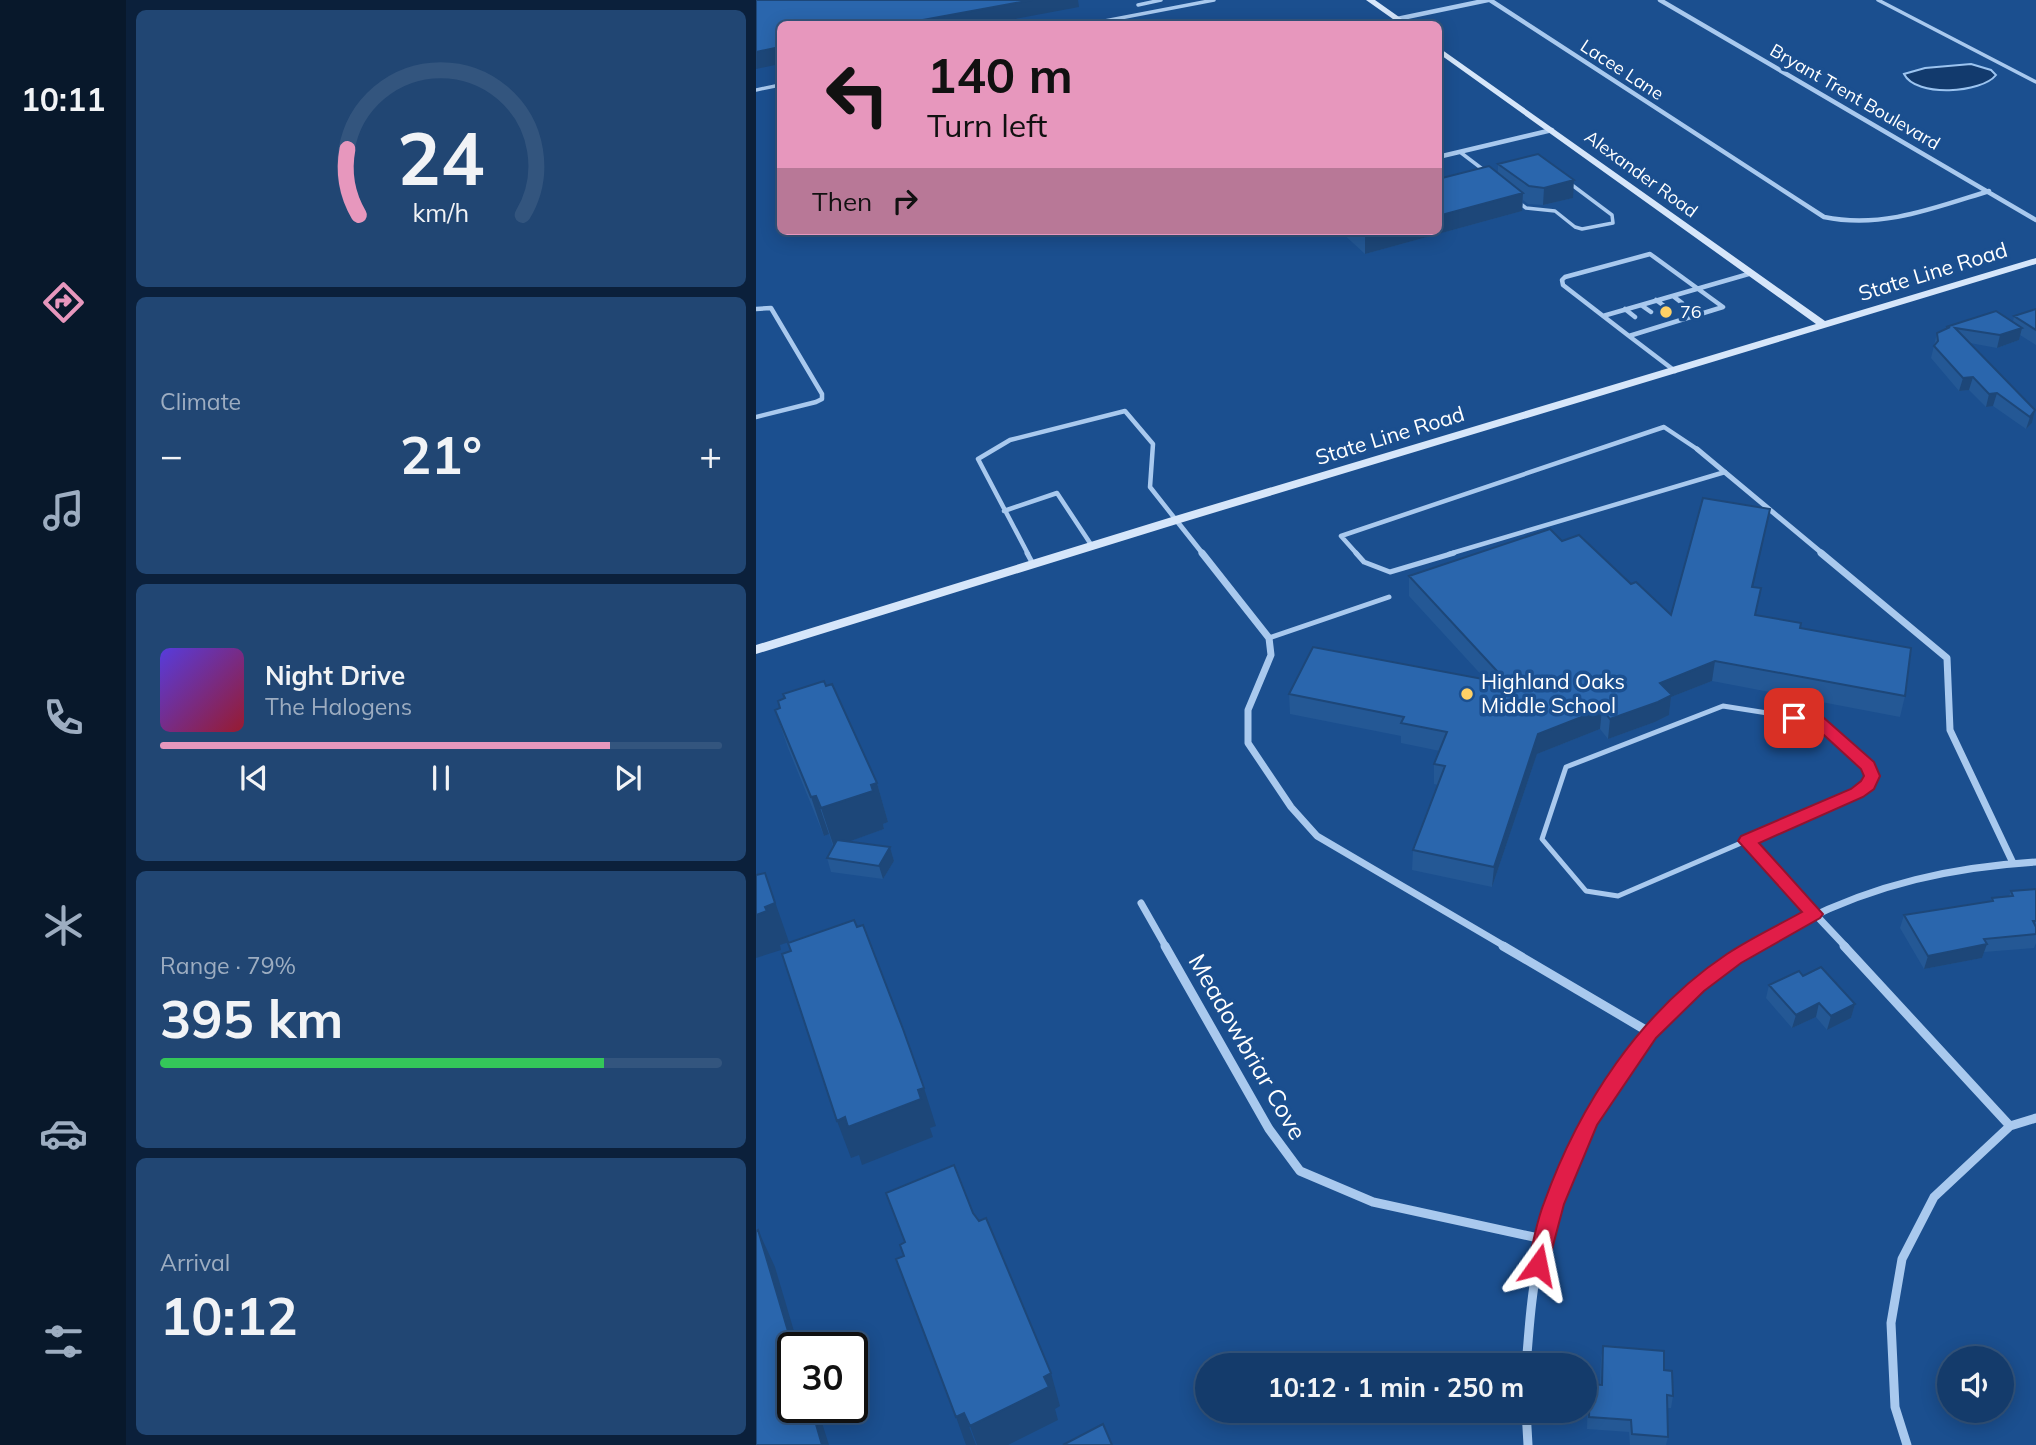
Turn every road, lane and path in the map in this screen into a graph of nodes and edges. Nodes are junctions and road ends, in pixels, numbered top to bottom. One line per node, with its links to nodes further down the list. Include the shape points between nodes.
1 (1161, 0): 7 (lane)
2 (1214, 0): 9 (lane)
3 (1370, 0): 8 (street)
4 (1489, 0): 8 (street); 23 (street, Lacee Lane, via 1824,217 1858,224 1882,221)
5 (1660, 0): 23 (street, Bryant Trent Boulevard)
6 (1878, 0): 12 (lane)
7 (1138, 5)
8 (1397, 19): 10 (street)
9 (1105, 21)
10 (1400, 21)
11 (1442, 52): 15 (street, Alexander Road)
12 (2036, 82)
13 (777, 86): 14 (lane)
14 (756, 90)
15 (1552, 130): 16 (street); 27 (street, Alexander Road)
16 (1460, 152): 17 (street); 19 (lane)
17 (1442, 156)
18 (1494, 167): 19 (lane)
19 (1484, 171): 20 (lane); 21 (lane)
20 (1473, 175)
21 (1489, 177)
22 (1563, 178): 24 (lane, via 1612,215 1613,223 1575,228 1555,211 1526,208)
23 (1989, 191): 25 (street, Bryant Trent Boulevard)
24 (1515, 200)
25 (2036, 219)
26 (2036, 261): 41 (street, State Line Road)
27 (1752, 273): 28 (lane); 41 (street, Alexander Road)
28 (1698, 289): 29 (lane); 38 (lane, via 1723,307); 39 (lane, via 1650,254 1562,280)
29 (1673, 296): 30 (lane); 31 (lane)
30 (1656, 300): 32 (lane); 33 (lane)
31 (1682, 303)
32 (1641, 305): 35 (lane); 37 (lane)
33 (1667, 308)
34 (756, 309): 44 (lane, via 771,308 822,394 816,402)
35 (1625, 309): 39 (lane); 40 (lane)
36 (1693, 311): 38 (lane)
37 (1651, 313)
38 (1698, 314): 42 (lane)
39 (1603, 316): 42 (lane)
40 (1635, 317)
41 (1825, 326): 43 (street, State Line Road)
42 (1629, 336): 43 (lane)
43 (1675, 371): 48 (street, State Line Road)
44 (756, 417)
45 (1697, 450): 46 (street); 46 (lane, via 1664,427 1341,536 1363,562 1390,572)
46 (1725, 472): 56 (street, via 1947,657 1950,730)
47 (1004, 511): 48 (lane, via 978,459 1010,440 1125,411 1153,444 1150,486); 49 (lane, via 1057,493); 50 (lane)
48 (1176, 520): 49 (street, State Line Road); 52 (street)
49 (1092, 546): 50 (street, State Line Road)
50 (1034, 564): 53 (street, State Line Road)
51 (1389, 597): 52 (lane)
52 (1269, 638): 59 (street, via 1271,656 1248,710 1248,743 1317,836)
53 (756, 650)
54 (1747, 841): 54 (lane, via 1857,793 1872,776 1868,766 1818,721 1723,706 1566,767 1542,839 1586,891 1618,896); 58 (lane)
55 (2036, 862): 56 (street)
56 (2013, 863): 58 (street, via 1928,875)
57 (1141, 903): 62 (street, Meadowbriar Cove, via 1269,1129 1300,1171 1373,1202)
58 (1814, 914): 59 (street, via 1735,958); 61 (street)
59 (1649, 1032): 62 (street, via 1589,1121)
60 (2036, 1118): 61 (street)
61 (2010, 1126): 66 (street, via 1934,1197 1902,1259 1891,1323 1895,1407)
62 (1543, 1240): 63 (street)
63 (1527, 1353)
64 (1527, 1423): 65 (street)
65 (1528, 1445)
66 (1907, 1445)

